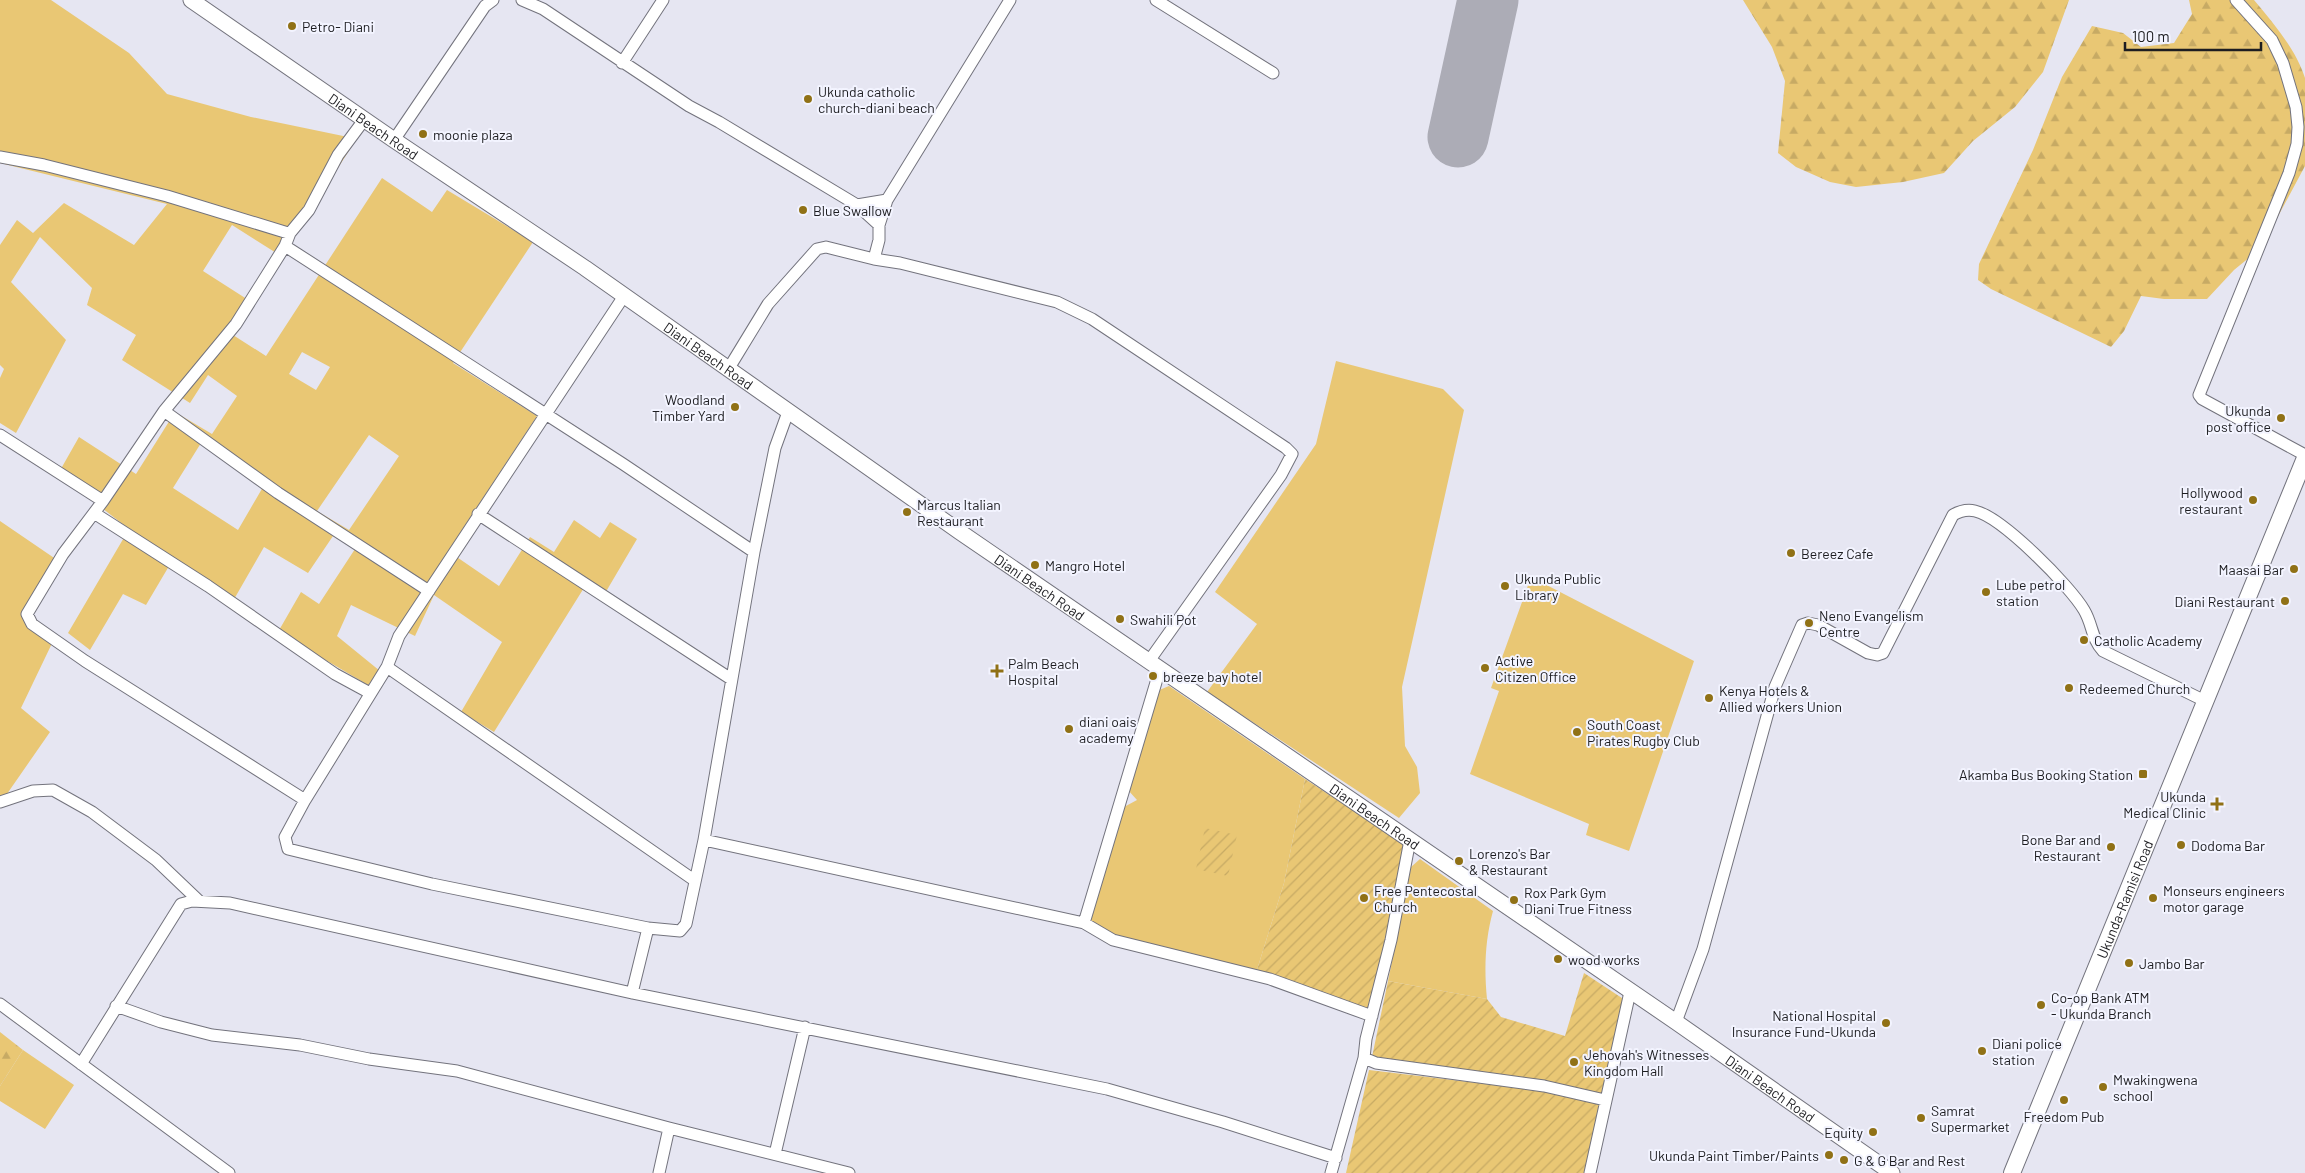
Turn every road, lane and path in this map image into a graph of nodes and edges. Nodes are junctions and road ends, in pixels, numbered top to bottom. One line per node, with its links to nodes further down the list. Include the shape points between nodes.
1 (191, 0): 10 (main road, Diani Beach Road)
2 (493, 0): 11 (street, via 485,6)
3 (522, 0): 8 (street, via 543,9)
4 (663, 0): 8 (street)
5 (1010, 0): 13 (street)
6 (1156, 0): 9 (street)
7 (2236, 0): 25 (street, via 2272,40 2283,63 2296,108 2297,144 2289,174 2199,395)
8 (622, 63): 14 (street)
9 (1273, 73)
10 (364, 120): 11 (main road, Diani Beach Road); 16 (street, via 338,155 309,210)
11 (394, 140): 19 (main road, Diani Beach Road)
12 (0, 157): 16 (street, via 167,196)
13 (888, 200): 14 (street); 15 (street)
14 (857, 206): 15 (street)
15 (879, 225): 18 (street)
16 (290, 233): 17 (street)
17 (285, 246): 21 (street, via 236,324); 23 (street)
18 (874, 259): 20 (street, via 826,247 817,249 768,304); 31 (street, via 1057,302 1092,319 1292,454)
19 (624, 296): 20 (main road, Diani Beach Road); 23 (street)
20 (729, 368): 22 (main road, Diani Beach Road)
21 (164, 411): 26 (street); 30 (street, via 278,493)
22 (788, 412): 29 (street, via 775,448); 31 (main road, Diani Beach Road)
23 (544, 414): 28 (street); 29 (street)
24 (0, 435): 26 (street)
25 (2305, 456): 35 (highway, Ukunda-Ramisi Road)
26 (103, 501): 27 (street)
27 (94, 513): 34 (street, via 336,674); 36 (street, via 63,554 27,612 29,621 160,710)
28 (478, 514): 30 (street); 33 (street)
29 (754, 552): 33 (street)
30 (429, 591): 32 (street, via 399,636)
31 (1154, 665): 39 (main road, Diani Beach Road); 42 (street)
32 (387, 667): 34 (street); 40 (street)
33 (731, 679): 38 (street)
34 (370, 693): 36 (street)
35 (2205, 701): 49 (street, via 2103,652 2094,642 2086,612 2067,586 2004,528 1975,511 1962,510 1953,515 1883,653 1868,653 1814,623 1802,625 1775,687 1702,949); 63 (highway, Ukunda-Ramisi Road)
36 (305, 800): 43 (street, via 285,837 288,849 432,884)
37 (0, 802): 41 (street, via 33,790 53,790 92,812 156,860)
38 (704, 840): 40 (street); 42 (street)
39 (1410, 840): 44 (main road, Diani Beach Road); 48 (street, via 1391,940)
40 (694, 880): 43 (street, via 683,930)
41 (199, 901): 45 (street, via 230,903); 47 (street, via 181,904)
42 (1084, 923): 48 (street, via 1113,940 1270,979)
43 (648, 928): 45 (street)
44 (1630, 992): 49 (main road, Diani Beach Road); 53 (street)
45 (632, 993): 50 (street)
46 (0, 1004): 52 (street)
47 (116, 1006): 52 (street); 54 (street, via 160,1022 212,1035 300,1045 369,1059 457,1071)
48 (1372, 1016): 51 (street)
49 (1676, 1022): 62 (main road, Diani Beach Road)
50 (805, 1027): 55 (street); 56 (street, via 1107,1089)
51 (1364, 1058): 53 (street, via 1376,1063 1544,1086); 56 (street)
52 (81, 1064): 57 (street)
53 (1605, 1100): 61 (street)
54 (669, 1128): 55 (street); 58 (street)
55 (775, 1154): 59 (street)
56 (1336, 1158): 60 (street)
57 (229, 1173)
58 (659, 1173)
59 (849, 1173)
60 (1332, 1173)
61 (1590, 1173)
62 (1892, 1173)
63 (2012, 1173)

